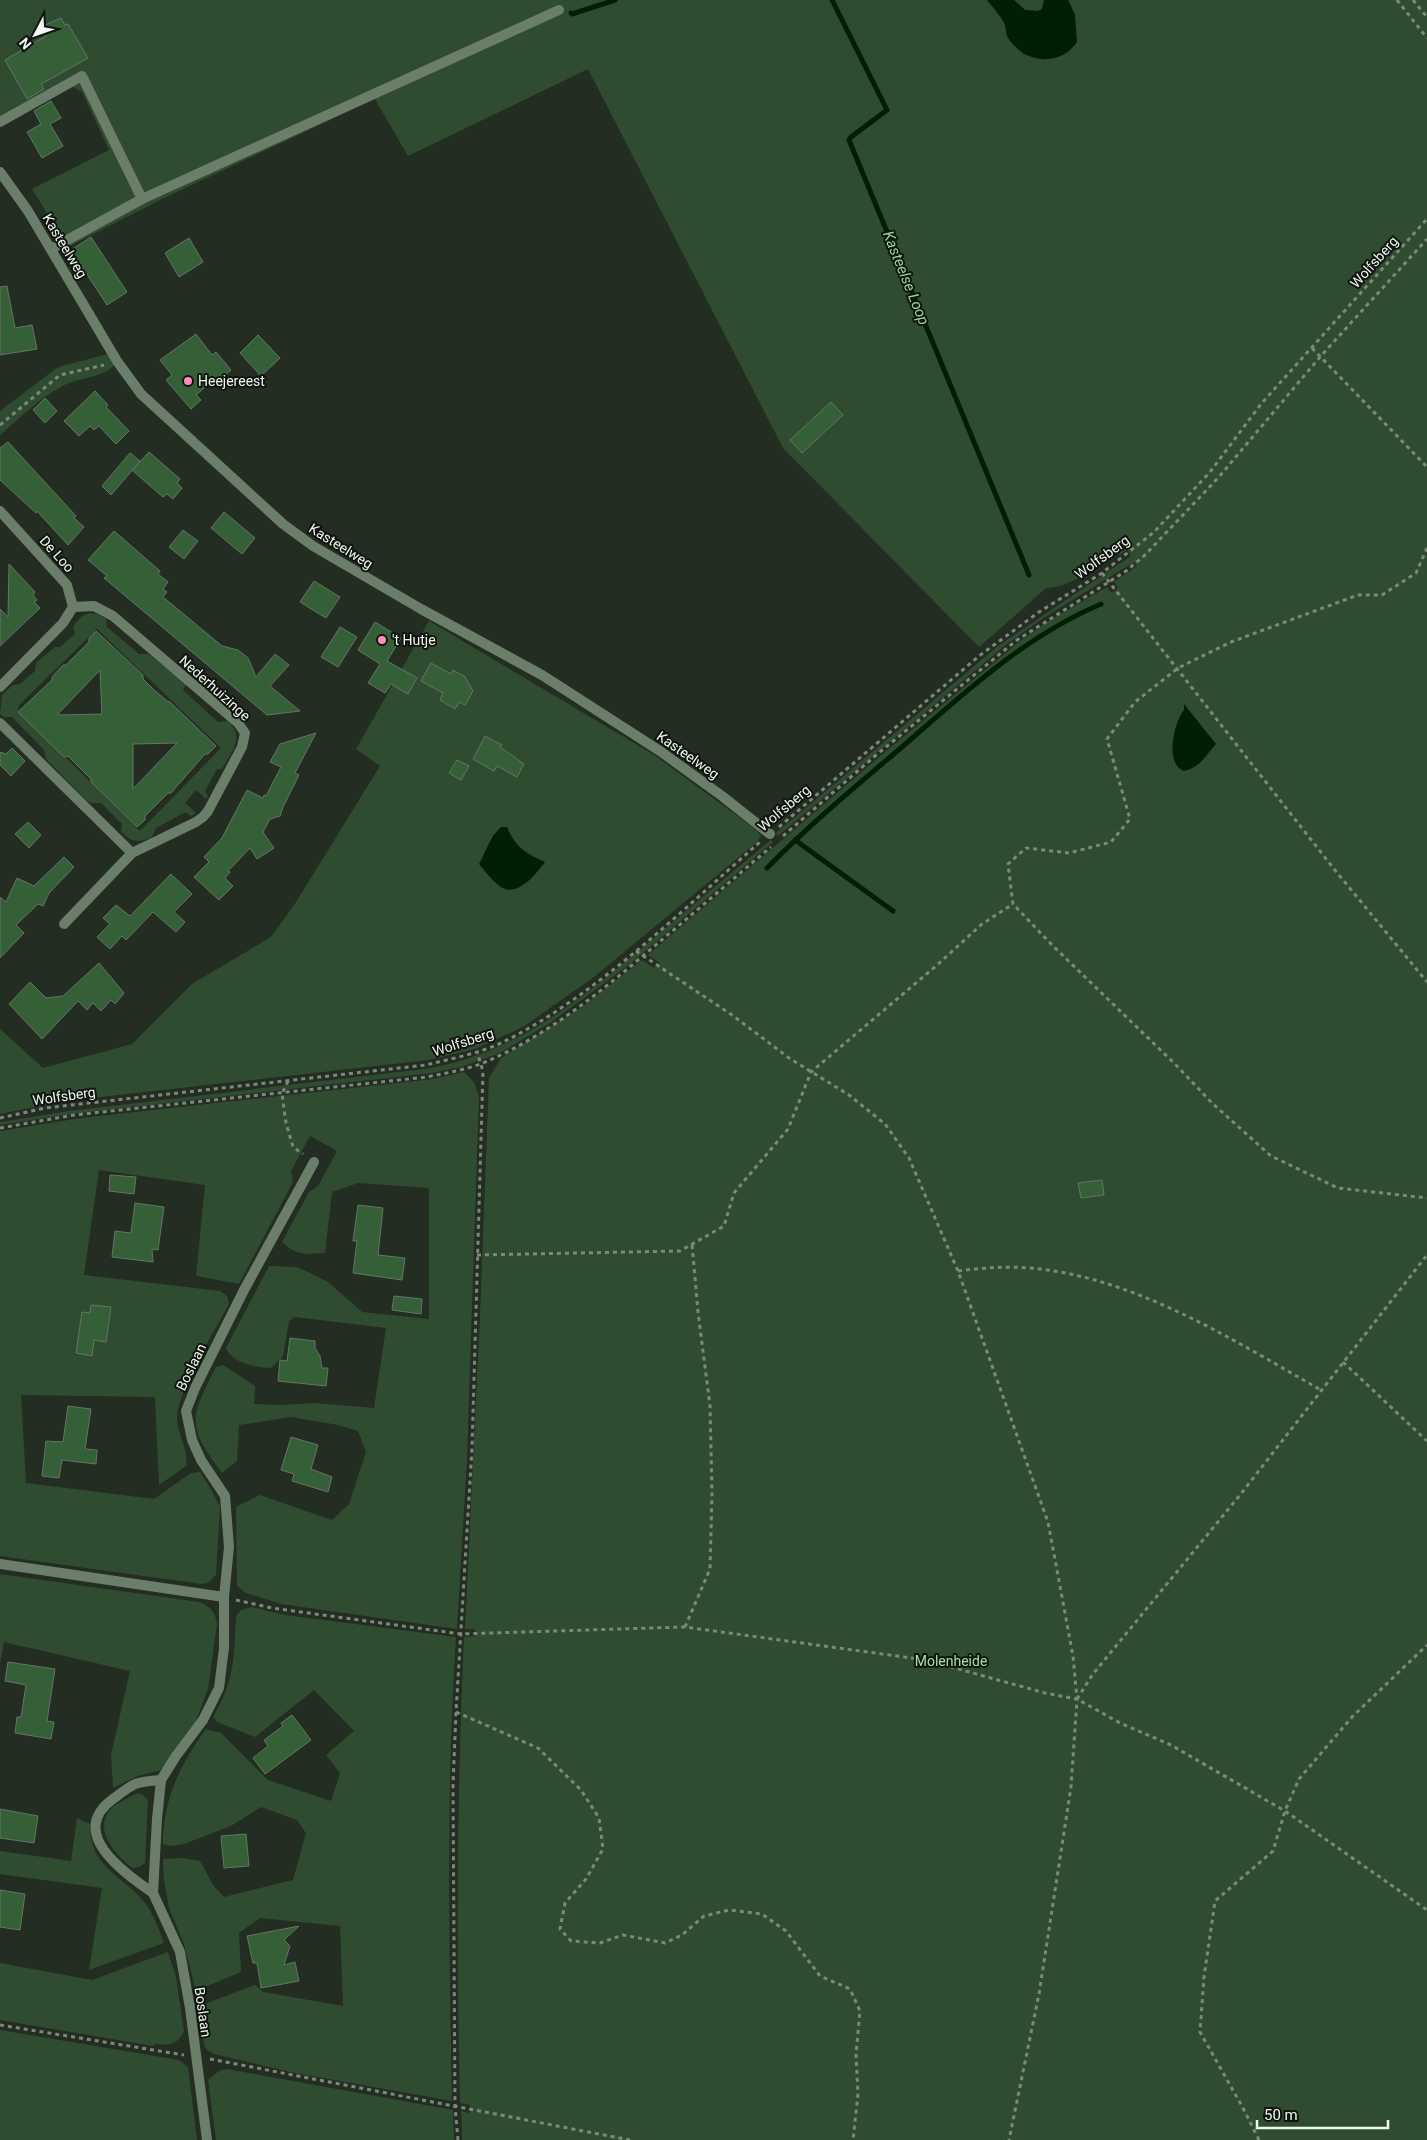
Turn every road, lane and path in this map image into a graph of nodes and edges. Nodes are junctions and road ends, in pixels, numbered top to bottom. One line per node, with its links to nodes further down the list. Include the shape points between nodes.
1 (1397, 0): 5 (path)
2 (1413, 0): 4 (path)
3 (559, 10): 8 (street)
4 (1427, 17)
5 (1427, 38)
6 (0, 122): 8 (street, via 82,76)
7 (0, 172): 11 (street, Kasteelweg)
8 (142, 199): 11 (street)
9 (1427, 219): 12 (path, Wolfsberg)
10 (1427, 239): 13 (path, Wolfsberg)
11 (51, 249): 14 (street, Kasteelweg)
12 (1312, 348): 13 (path); 19 (path, Wolfsberg, via 1261,404 1210,472 1154,532)
13 (1320, 356): 16 (path); 20 (path, Wolfsberg, via 1176,523 1144,556)
14 (117, 362): 15 (path, via 60,375); 25 (street, Kasteelweg, via 141,394 283,524 313,546 542,675 660,752)
15 (0, 425)
16 (1427, 466)
17 (0, 511): 21 (street, De Loo, via 67,585)
18 (1427, 548): 22 (path, via 1416,573 1382,595 1358,595 1231,642)
19 (1102, 573): 20 (path); 25 (path, Wolfsberg, via 1038,612 979,656)
20 (1108, 581): 22 (path); 30 (path, Wolfsberg, via 1017,640 875,756)
21 (73, 606): 23 (street, via 63,623); 26 (street, Nederhuizinge, via 94,606 114,616 238,723 245,733 242,748 203,817)
22 (1178, 668): 27 (path, via 1135,702 1108,739 1130,818 1111,842 1069,853 1026,848 1008,864); 31 (path, via 1334,869)
23 (0, 686)
24 (0, 723): 26 (street)
25 (770, 834): 29 (path, Wolfsberg)
26 (132, 853): 28 (street, Nederhuizinge)
27 (1013, 904): 34 (path, via 982,924); 40 (path, via 1212,1103 1271,1156 1338,1188)
28 (64, 924)
29 (636, 951): 30 (path); 32 (path, Wolfsberg, via 549,1015 511,1038)
30 (643, 956): 33 (path, Wolfsberg, via 581,1005 532,1038); 34 (path, via 732,1014)
31 (1427, 982)
32 (477, 1052): 33 (path); 35 (path, Wolfsberg, via 426,1066)
33 (481, 1064): 36 (path, Wolfsberg, via 427,1077); 42 (path)
34 (811, 1072): 41 (path, via 788,1129 734,1193 724,1226); 44 (path, via 849,1095 885,1124 909,1158)
35 (289, 1080): 36 (path); 37 (path, Wolfsberg, via 45,1108)
36 (282, 1094): 38 (path, Wolfsberg, via 74,1115); 39 (path, via 293,1147)
37 (0, 1118)
38 (0, 1128)
39 (314, 1162): 49 (street, Boslaan, via 244,1290 186,1411 192,1440 201,1460 225,1496 229,1547)
40 (1427, 1198)
41 (692, 1244): 42 (path, via 680,1250); 50 (path, via 710,1406 712,1493 710,1569)
42 (477, 1255): 51 (path, via 472,1448)
43 (1427, 1255): 45 (path)
44 (958, 1271): 46 (path, via 991,1267 1030,1268 1097,1280 1122,1288 1215,1330); 53 (path, via 1048,1522 1073,1656)
45 (1343, 1362): 46 (path); 47 (path)
46 (1321, 1390): 53 (path, via 1240,1495 1093,1674)
47 (1427, 1441)
48 (0, 1564): 49 (street)
49 (224, 1597): 51 (path, via 272,1608); 55 (street, Boslaan, via 224,1648 219,1688 203,1720)
50 (685, 1628): 51 (path); 53 (path, via 926,1660)
51 (461, 1634): 54 (path)
52 (1427, 1644): 56 (path, via 1352,1718 1299,1779)
53 (1077, 1699): 56 (path, via 1120,1723 1171,1745); 66 (path, via 1071,1787 1038,1994)
54 (456, 1712): 61 (path, via 453,1860); 65 (path, via 538,1748 581,1790 599,1818 603,1849 586,1879 565,1903 560,1929 571,1942 600,1943 623,1935 665,1943 682,1935 704,1916 729,1910 762,1914 786,1931 820,1976 850,1989 860,2010 856,2054 858,2094)
55 (161, 1780): 57 (street, Boslaan); 57 (street, Boslaan, via 136,1782 101,1807 95,1831 104,1853 124,1873)
56 (1285, 1812): 58 (path); 67 (path, via 1273,1851 1215,1901 1204,1977 1200,2032)
57 (153, 1894): 60 (street, Boslaan, via 180,1952)
58 (1427, 1910)
59 (0, 2025): 60 (path)
60 (195, 2056): 61 (path); 62 (street, Boslaan)
61 (456, 2106): 63 (path); 64 (path)
62 (206, 2140)
63 (458, 2140)
64 (630, 2140)
65 (853, 2140)
66 (1009, 2140)
67 (1259, 2140)

